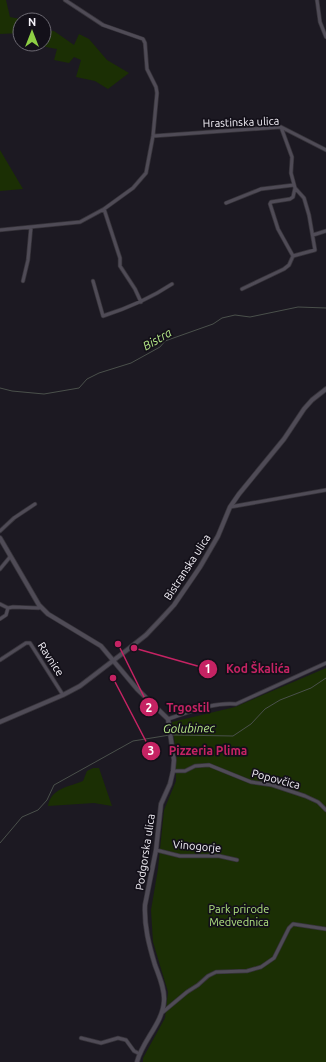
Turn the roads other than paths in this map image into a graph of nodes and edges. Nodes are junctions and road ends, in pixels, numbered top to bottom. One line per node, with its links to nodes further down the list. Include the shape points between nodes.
1 (65, 0): 5 (street, via 103,26 143,39 145,42 147,69 158,93)
2 (317, 0): 3 (street, via 320,22)
3 (326, 37)
4 (281, 127): 5 (street, Hrastinska ulica); 6 (street, Hrastinska ulica); 7 (street, via 292,156 291,173)
5 (153, 136): 9 (street, via 146,173 133,188)
6 (326, 150)
7 (294, 187): 8 (street, via 261,189); 13 (street, via 304,198); 14 (street, via 293,197 271,202 278,229)
8 (226, 203)
9 (104, 209): 10 (street, via 80,222); 19 (street, via 120,258 120,266)
10 (32, 227): 11 (street); 15 (street)
11 (0, 230)
12 (326, 231): 13 (street)
13 (313, 235): 14 (street, via 315,250)
14 (293, 256): 18 (street, via 284,269)
15 (23, 281)
16 (93, 282): 19 (street, via 103,316)
17 (172, 284): 19 (street)
18 (242, 289)
19 (141, 302)
20 (326, 389): 23 (main road, Bistranska ulica, via 304,409 284,439)
21 (326, 490): 23 (street)
22 (35, 504): 24 (street)
23 (230, 506): 33 (main road, Bistranska ulica, via 204,561 174,605 146,635)
24 (0, 531)
25 (0, 538): 26 (main road)
26 (10, 557): 27 (street); 29 (main road)
27 (0, 569)
28 (0, 604): 30 (street)
29 (39, 605): 30 (street, via 39,608); 33 (main road, via 48,614 101,646)
30 (8, 608): 31 (street, via 6,615)
31 (0, 619)
32 (0, 660): 35 (street, Ravnice, via 30,643)
33 (114, 660): 35 (main road, Bistranska ulica, via 80,686); 36 (main road)
34 (326, 663): 36 (street, via 236,704 224,703)
35 (63, 695): 37 (main road, Bistranska ulica)
36 (168, 719): 38 (main road, Podgorska ulica, via 174,760)
37 (0, 722)
38 (173, 772): 39 (street, Popovčica, via 209,765 251,782 272,785 305,796 318,802); 40 (main road, Podgorska ulica, via 162,804)
39 (326, 810)
40 (156, 850): 41 (street, Vinogorje, via 180,856 219,856); 43 (main road, Podgorska ulica, via 144,913 149,946 163,992)
41 (237, 860)
42 (326, 929): 43 (street, via 293,924 274,958 261,967 247,971 216,972)
43 (161, 1013): 45 (main road, Podgorska ulica)
44 (81, 1038): 45 (street, via 101,1043 118,1038 126,1040 134,1051)
45 (140, 1054): 46 (main road, Podgorska ulica)
46 (137, 1062)

